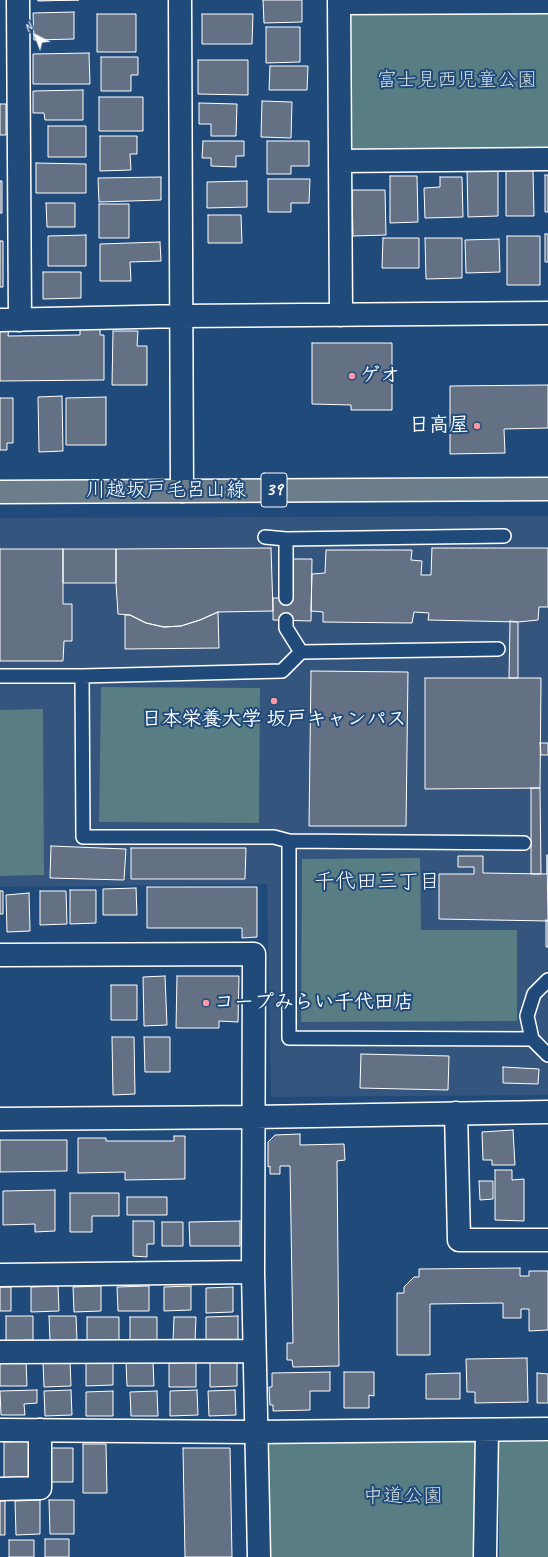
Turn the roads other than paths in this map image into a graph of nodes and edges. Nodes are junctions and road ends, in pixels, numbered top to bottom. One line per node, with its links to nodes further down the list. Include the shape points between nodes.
1 (180, 0): 10 (street)
2 (12, 1): 5 (street)
3 (339, 1): 4 (street); 7 (street)
4 (548, 2)
5 (10, 158): 11 (street)
6 (548, 159): 7 (street)
7 (340, 161): 9 (street)
8 (548, 313): 9 (street)
9 (341, 315): 10 (street)
10 (182, 316): 11 (street); 13 (street)
11 (10, 320)
12 (548, 489): 13 (main road, 川越坂戸毛呂山線 / 39)
13 (182, 491): 14 (main road, 川越坂戸毛呂山線 / 39)
14 (0, 492)
15 (504, 536): 17 (lane)
16 (265, 537): 17 (lane)
17 (286, 539): 18 (lane)
18 (286, 598)
19 (286, 620): 21 (lane, via 286,628)
20 (498, 649): 21 (lane)
21 (301, 652): 23 (lane, via 282,671)
22 (0, 676): 23 (lane)
23 (82, 676): 24 (lane, via 83,837 274,837)
24 (290, 841): 25 (lane); 28 (lane, via 289,1038)
25 (524, 843)
26 (0, 955): 32 (street, via 254,954)
27 (548, 980): 28 (lane, via 534,994 527,1016)
28 (532, 1039): 29 (lane)
29 (548, 1055)
30 (548, 1112): 31 (street)
31 (456, 1113): 32 (street); 34 (street, via 459,1240)
32 (254, 1117): 33 (street); 35 (street)
33 (0, 1120)
34 (548, 1240)
35 (253, 1272): 36 (street); 37 (street)
36 (0, 1275)
37 (254, 1350): 38 (street); 43 (street)
38 (0, 1352)
39 (548, 1429): 42 (street)
40 (0, 1430): 41 (street)
41 (40, 1430): 43 (street); 44 (street, via 40,1488)
42 (487, 1431): 43 (street); 46 (street)
43 (255, 1432): 45 (street)
44 (0, 1489)
45 (259, 1557)
46 (485, 1557)

